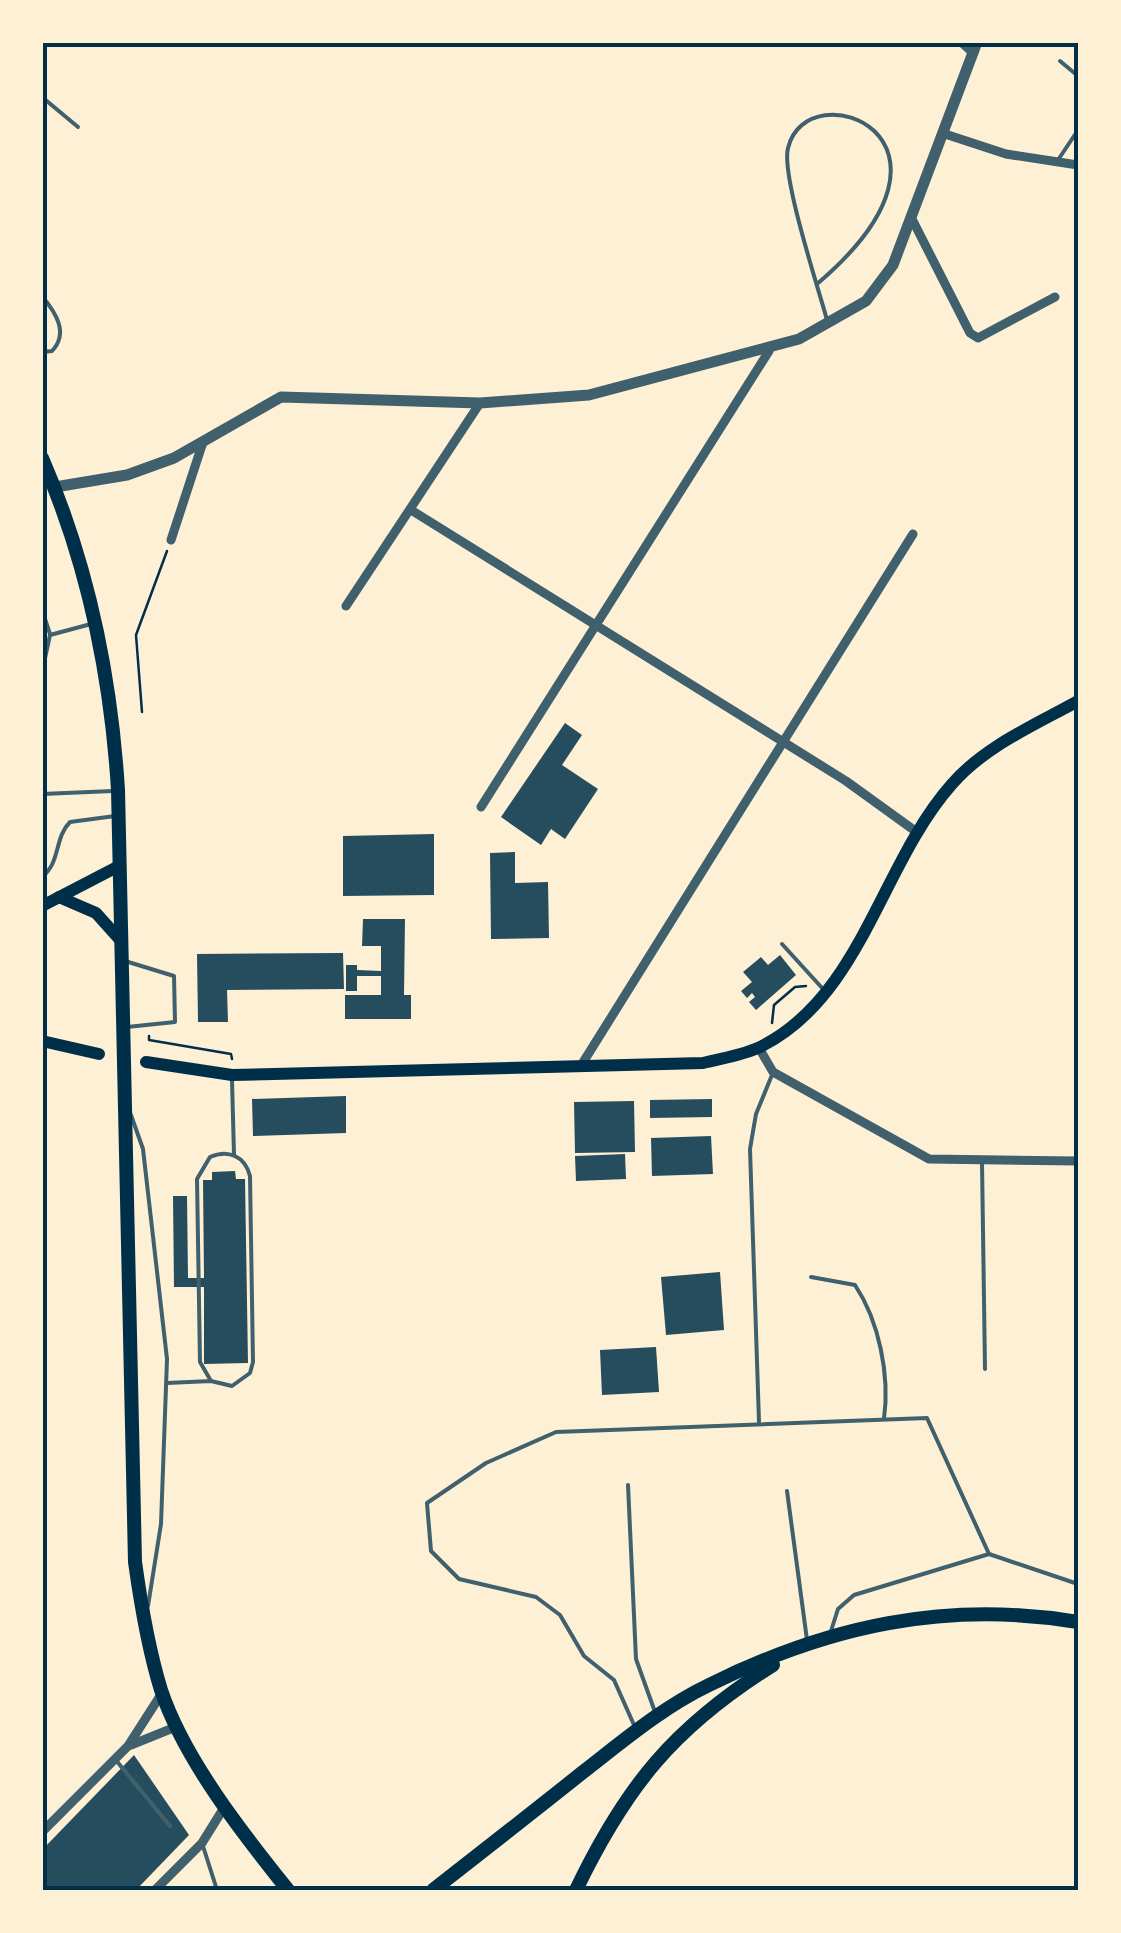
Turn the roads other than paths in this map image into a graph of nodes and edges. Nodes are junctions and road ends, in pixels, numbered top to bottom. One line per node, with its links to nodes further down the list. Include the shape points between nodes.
1 (961, 42): 2 (street)
2 (975, 48): 8 (street)
3 (1060, 60): 4 (lane)
4 (1078, 76)
5 (42, 97): 6 (lane)
6 (78, 127)
7 (1078, 130): 9 (lane)
8 (945, 134): 9 (street); 11 (street)
9 (1056, 164): 10 (street)
10 (1078, 166)
11 (912, 219): 14 (street, via 978,338); 15 (street, via 893,265 866,301)
12 (817, 284): 12 (lane, via 787,149 800,126 830,114 862,118 894,160 891,184 848,257); 15 (lane)
13 (42, 296): 17 (lane, via 61,329 60,342)
14 (1056, 297)
15 (828, 325): 16 (street)
16 (769, 351): 18 (street, via 589,394); 28 (street)
17 (42, 352)
18 (480, 403): 19 (street, via 281,397); 22 (street)
19 (203, 442): 21 (street, via 127,475); 24 (street)
20 (42, 458): 21 (highway)
21 (55, 488): 27 (highway)
22 (411, 510): 25 (street); 28 (street)
23 (913, 534): 32 (street)
24 (171, 540)
25 (346, 606)
26 (42, 610): 29 (lane)
27 (95, 623): 29 (lane); 33 (highway, via 110,685)
28 (598, 625): 32 (street); 35 (street)
29 (50, 635): 30 (lane)
30 (42, 672)
31 (1078, 701): 37 (main road, via 976,759)
32 (782, 742): 37 (street); 51 (street)
33 (118, 790): 34 (lane); 36 (highway)
34 (42, 794)
35 (481, 807)
36 (119, 816): 38 (highway); 39 (lane, via 70,822)
37 (918, 833): 45 (main road)
38 (119, 866): 40 (main road); 42 (highway)
39 (42, 877)
40 (59, 898): 41 (main road); 42 (main road, via 96,913)
41 (42, 906)
42 (122, 942): 44 (highway)
43 (782, 944): 45 (lane)
44 (122, 960): 46 (highway); 46 (lane, via 174,976 175,1022)
45 (826, 992): 48 (main road)
46 (122, 1027): 54 (highway)
47 (42, 1041): 49 (main road)
48 (759, 1048): 51 (main road, via 704,1062); 52 (street)
49 (99, 1054)
50 (146, 1062): 53 (main road)
51 (582, 1064): 53 (main road)
52 (773, 1072): 57 (street, via 930,1159); 63 (lane, via 750,1149)
53 (232, 1075): 55 (lane)
54 (124, 1098): 61 (lane, via 143,1149); 69 (highway, via 135,1562)
55 (234, 1155): 60 (lane, via 210,1157 198,1179 200,1362); 60 (lane, via 250,1176 253,1362 232,1386)
56 (1078, 1160): 57 (street)
57 (982, 1162): 59 (lane)
58 (811, 1277): 62 (lane, via 855,1284 872,1310)
59 (985, 1369)
60 (211, 1381): 61 (lane)
61 (168, 1383): 69 (lane, via 161,1524)
62 (884, 1419): 63 (lane); 66 (lane, via 927,1418)
63 (760, 1422): 75 (lane, via 556,1432 486,1463 427,1504 431,1552 459,1579 536,1597 560,1614 584,1656 614,1680)
64 (628, 1485): 73 (lane, via 636,1659)
65 (786, 1491): 71 (lane)
66 (989, 1554): 67 (lane); 70 (lane, via 854,1595 838,1610)
67 (1078, 1583)
68 (1078, 1622): 70 (highway, via 981,1613 904,1618)
69 (144, 1626): 72 (highway)
70 (830, 1634): 71 (highway)
71 (808, 1643): 73 (highway, via 706,1686); 86 (highway, via 735,1689 663,1749 609,1822)
72 (162, 1694): 74 (highway); 76 (street)
73 (657, 1718): 75 (highway)
74 (178, 1726): 76 (street); 78 (highway)
75 (636, 1731): 85 (highway)
76 (128, 1746): 77 (street)
77 (114, 1759): 79 (lane); 80 (street)
78 (225, 1806): 81 (street); 84 (highway)
79 (170, 1826)
80 (42, 1832)
81 (202, 1843): 82 (street); 83 (lane)
82 (155, 1890)
83 (216, 1890)
84 (284, 1890)
85 (433, 1890)
86 (576, 1890)

